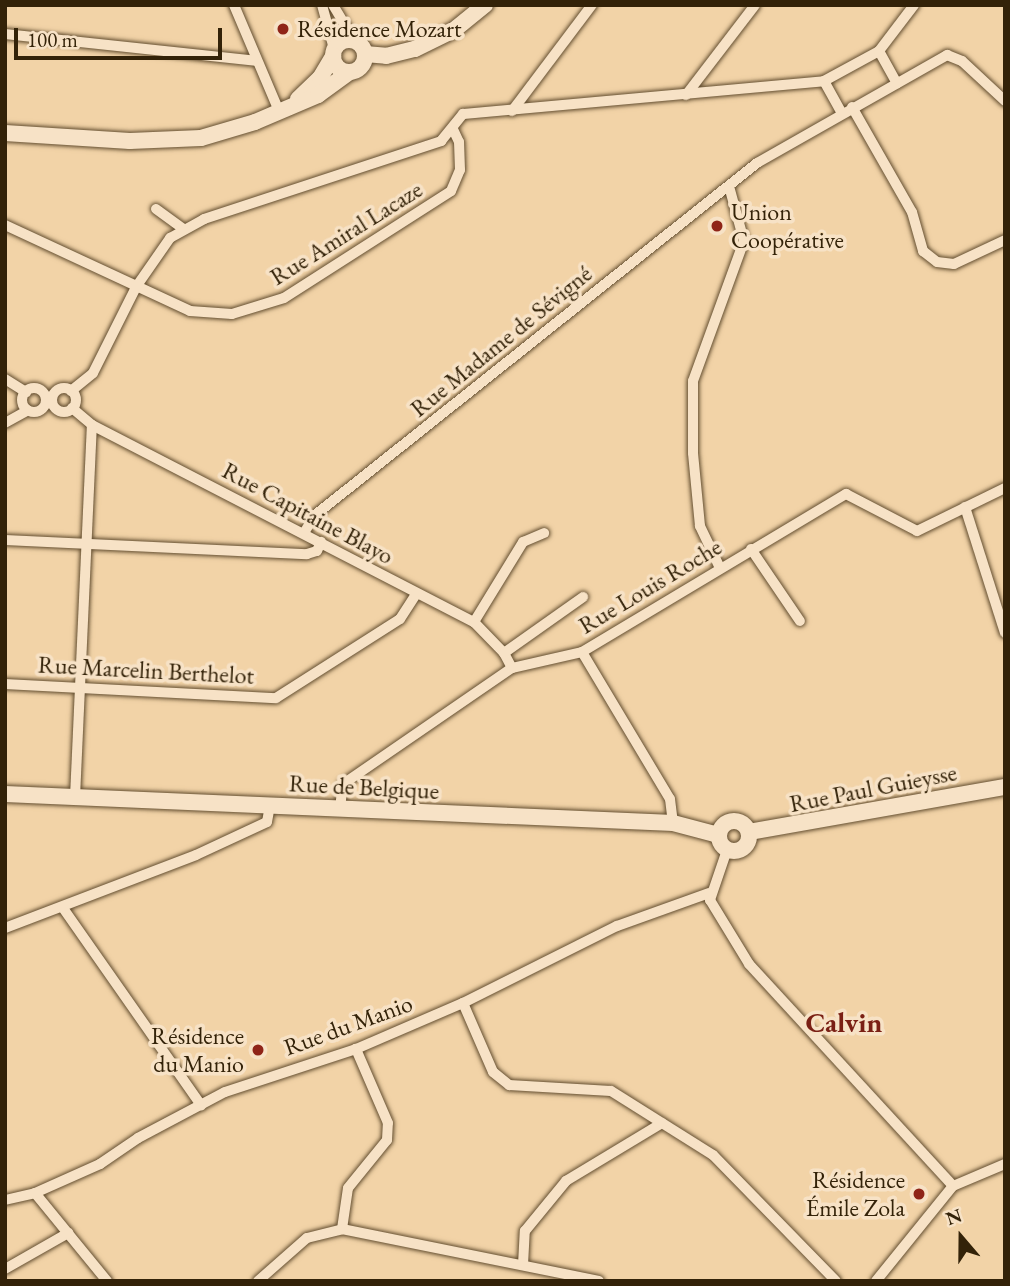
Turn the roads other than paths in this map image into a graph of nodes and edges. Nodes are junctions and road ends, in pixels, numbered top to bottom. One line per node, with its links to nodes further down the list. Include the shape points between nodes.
1 (234, 5): 13 (street)
2 (322, 5): 11 (street)
3 (333, 5): 9 (street)
4 (485, 5): 12 (main road, via 454,30 415,49 393,55)
5 (592, 5): 22 (street)
6 (755, 5): 17 (street)
7 (914, 5): 10 (street)
8 (5, 34): 13 (street)
9 (354, 40): 11 (main road, via 345,40); 12 (main road)
10 (879, 51): 15 (street); 16 (street)
11 (334, 52): 14 (main road, via 338,67); 19 (main road, via 320,78)
12 (365, 54): 14 (main road, via 361,66)
13 (256, 61): 21 (street)
14 (350, 72): 19 (main road, via 327,91)
15 (824, 81): 17 (street); 20 (street)
16 (897, 83): 18 (street, Rue Madame de Sévigné, via 947,55 962,61); 20 (street, Rue Madame de Sévigné)
17 (685, 95): 22 (street)
18 (1005, 101)
19 (294, 103): 21 (main road)
20 (847, 110): 25 (street, Rue Madame de Sévigné, via 757,163); 29 (street, via 912,212 923,251 937,262 954,264)
21 (278, 111): 24 (main road, via 229,131 188,139 130,141)
22 (512, 111): 23 (street, via 463,114)
23 (453, 129): 28 (street, via 441,141); 30 (street, Rue Amiral Lacaze, via 459,142 460,170 451,191 284,298 232,314 210,315)
24 (5, 133)
25 (729, 186): 44 (street, Rue Madame de Sévigné, via 315,515); 50 (street, via 744,241 693,381 700,526)
26 (156, 209): 28 (street)
27 (5, 225): 30 (street, Rue Amiral Lacaze)
28 (184, 229): 30 (street, via 170,238)
29 (1005, 240)
30 (135, 287): 33 (street, via 93,373)
31 (5, 379): 34 (street)
32 (42, 391): 34 (street); 35 (street); 38 (street, via 46,398)
33 (71, 391): 35 (street); 37 (street)
34 (26, 392): 39 (street, via 22,399)
35 (55, 392): 36 (street)
36 (55, 408): 37 (street); 38 (street)
37 (72, 408): 41 (street, Rue Capitaine Blayo)
38 (42, 409): 39 (street)
39 (28, 410): 40 (street)
40 (5, 423)
41 (92, 425): 44 (street, Rue Capitaine Blayo); 48 (street)
42 (1005, 488): 43 (street, Rue Louis Roche)
43 (965, 507): 49 (street, Rue Louis Roche, via 917,531 846,494); 55 (street)
44 (304, 533): 47 (street, Rue Capitaine Blayo)
45 (544, 533): 54 (street, via 523,542)
46 (5, 540): 48 (street)
47 (321, 542): 48 (street, via 317,551 307,554); 51 (street, Rue Capitaine Blayo)
48 (88, 546): 60 (street)
49 (751, 549): 50 (street, Rue Louis Roche); 53 (street)
50 (720, 568): 56 (street, Rue Louis Roche)
51 (416, 594): 54 (street, Rue Capitaine Blayo); 60 (street, Rue Marcelin Berthelot, via 400,619 276,698)
52 (583, 597): 57 (street)
53 (800, 621)
54 (474, 622): 57 (street, Rue Capitaine Blayo)
55 (1005, 633)
56 (582, 652): 58 (street, Rue Louis Roche); 66 (street, via 670,799)
57 (505, 653): 58 (street, Rue Capitaine Blayo)
58 (512, 668): 65 (street, Rue Louis Roche, via 343,784)
59 (5, 684): 60 (street, Rue Marcelin Berthelot)
60 (80, 688): 63 (street)
61 (1005, 786): 67 (main road, Rue Paul Guieysse)
62 (5, 794): 63 (main road, Rue de Belgique)
63 (75, 797): 64 (main road, Rue de Belgique)
64 (270, 805): 65 (main road, Rue de Belgique); 71 (street, via 267,822)
65 (340, 808): 66 (main road, Rue de Belgique)
66 (673, 823): 68 (main road, Rue de Belgique)
67 (749, 832): 68 (main road, Rue Paul Guieysse, via 732,821); 69 (main road, via 746,845)
68 (718, 835): 69 (main road)
69 (727, 850): 70 (street)
70 (709, 893): 73 (street, Rue du Manio, via 617,926); 78 (street, via 749,964)
71 (63, 908): 72 (street); 75 (street)
72 (5, 928)
73 (464, 1003): 74 (street, Rue du Manio); 76 (street, via 493,1072 509,1085 611,1091)
74 (356, 1049): 75 (street, Rue du Manio); 81 (street, via 388,1123 387,1140 348,1188)
75 (201, 1104): 79 (street, Rue du Manio, via 100,1164)
76 (662, 1123): 83 (street, via 566,1181 525,1231); 88 (street, via 713,1155)
77 (1005, 1164): 78 (street)
78 (953, 1186): 89 (street)
79 (35, 1193): 80 (street, Rue du Manio); 82 (street)
80 (5, 1200)
81 (342, 1229): 83 (street); 86 (street, via 307,1238)
82 (68, 1233): 84 (street); 85 (street)
83 (523, 1265): 87 (street)
84 (5, 1269)
85 (107, 1281)
86 (258, 1281)
87 (599, 1281)
88 (836, 1281)
89 (876, 1281)

